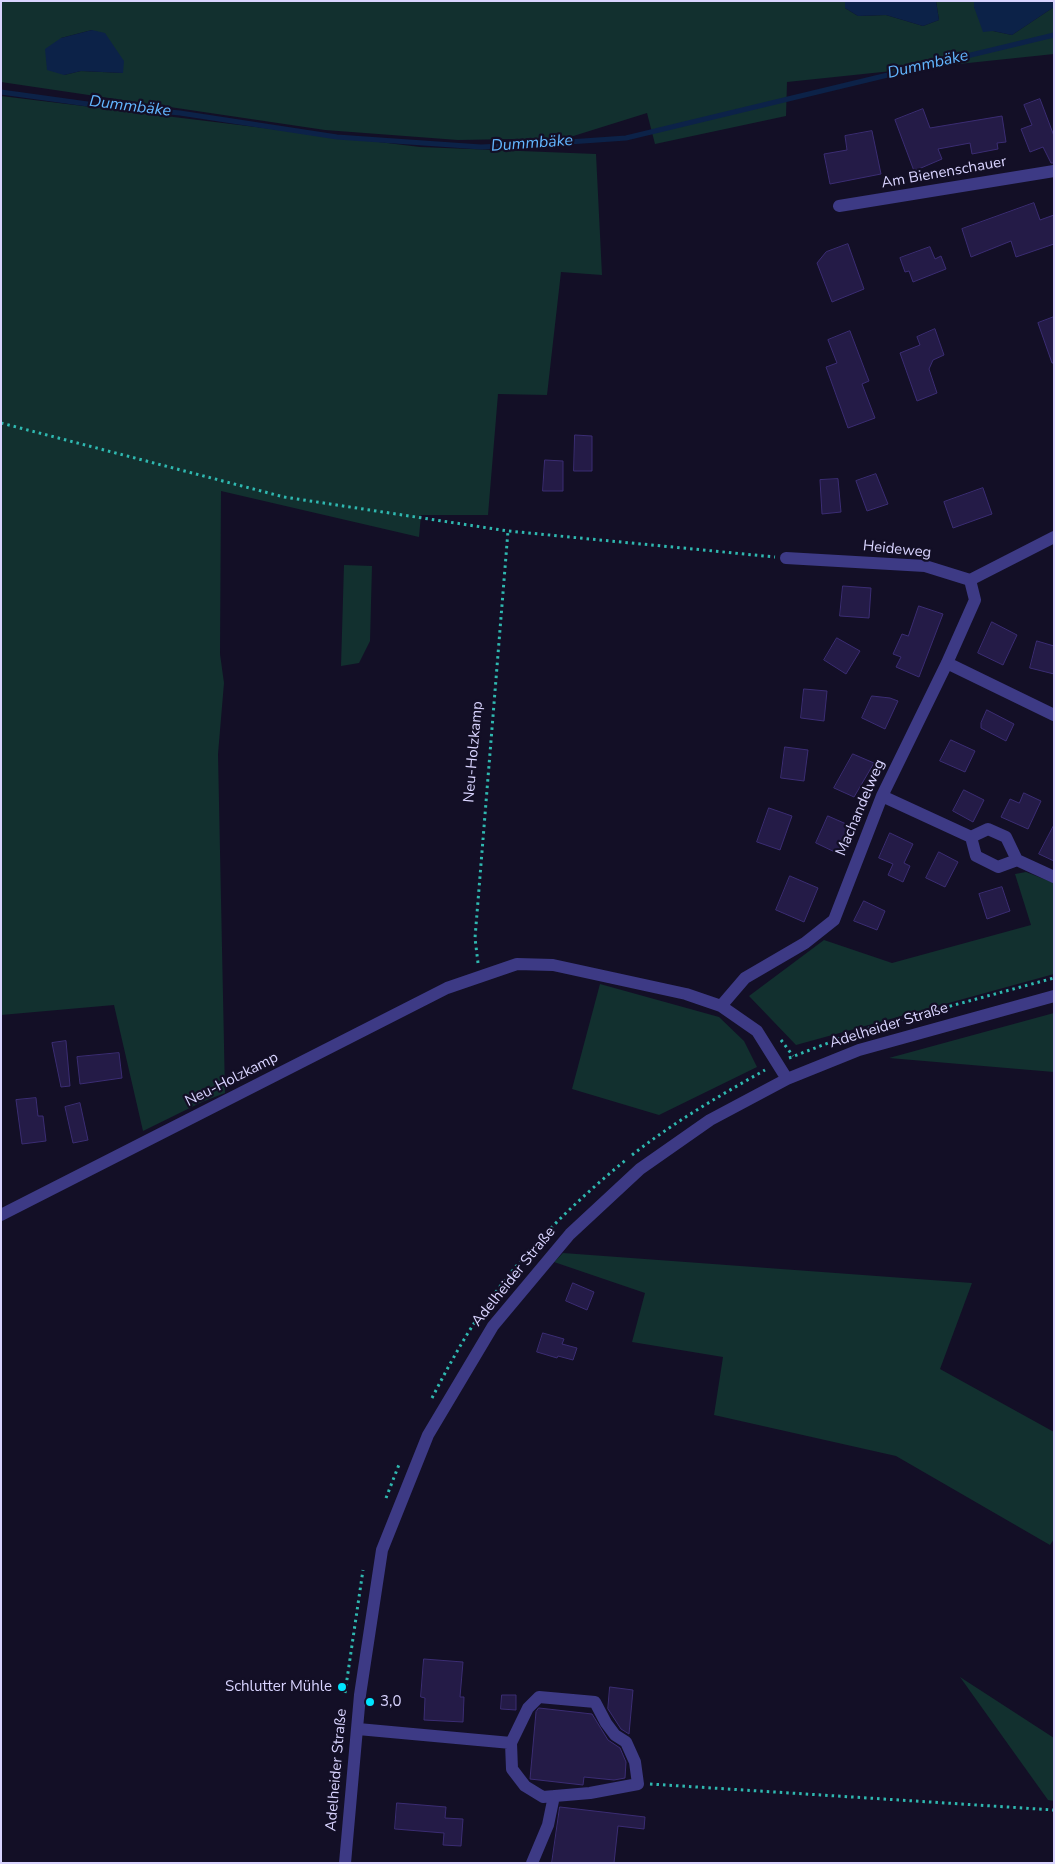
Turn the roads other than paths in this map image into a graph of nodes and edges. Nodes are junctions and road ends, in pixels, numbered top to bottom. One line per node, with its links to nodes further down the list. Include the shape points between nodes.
1 (1054, 171): 2 (street, Am Bienenschauer)
2 (839, 206)
3 (1054, 537): 5 (street)
4 (786, 558): 5 (street, Heideweg, via 925,566)
5 (970, 580): 6 (street, Machandelweg, via 975,600)
6 (947, 663): 7 (street); 8 (street, Machandelweg)
7 (1054, 715)
8 (882, 796): 9 (street); 13 (street, Machandelweg, via 834,920 805,944 745,978)
9 (970, 837): 10 (street, via 976,856 998,866); 10 (street, via 988,829 1006,837)
10 (1017, 860): 11 (street)
11 (1054, 877)
12 (1054, 996): 14 (street, Adelheider Straße, via 859,1050)
13 (721, 1006): 14 (street, Neu-Holzkamp, via 756,1031); 15 (street, Neu-Holzkamp, via 686,994 553,965 517,964 447,988)
14 (787, 1079): 16 (street, Adelheider Straße, via 710,1120 640,1169 570,1234 493,1326 428,1434 382,1550 360,1695)
15 (1, 1215)
16 (358, 1729): 17 (street); 19 (street, Adelheider Straße)
17 (511, 1743): 18 (street, via 512,1769 525,1786 543,1797); 18 (street, via 528,1708 539,1697 595,1702 606,1724 626,1742 635,1762 638,1784)
18 (554, 1796): 20 (street, via 548,1825)
19 (345, 1863)
20 (532, 1863)

